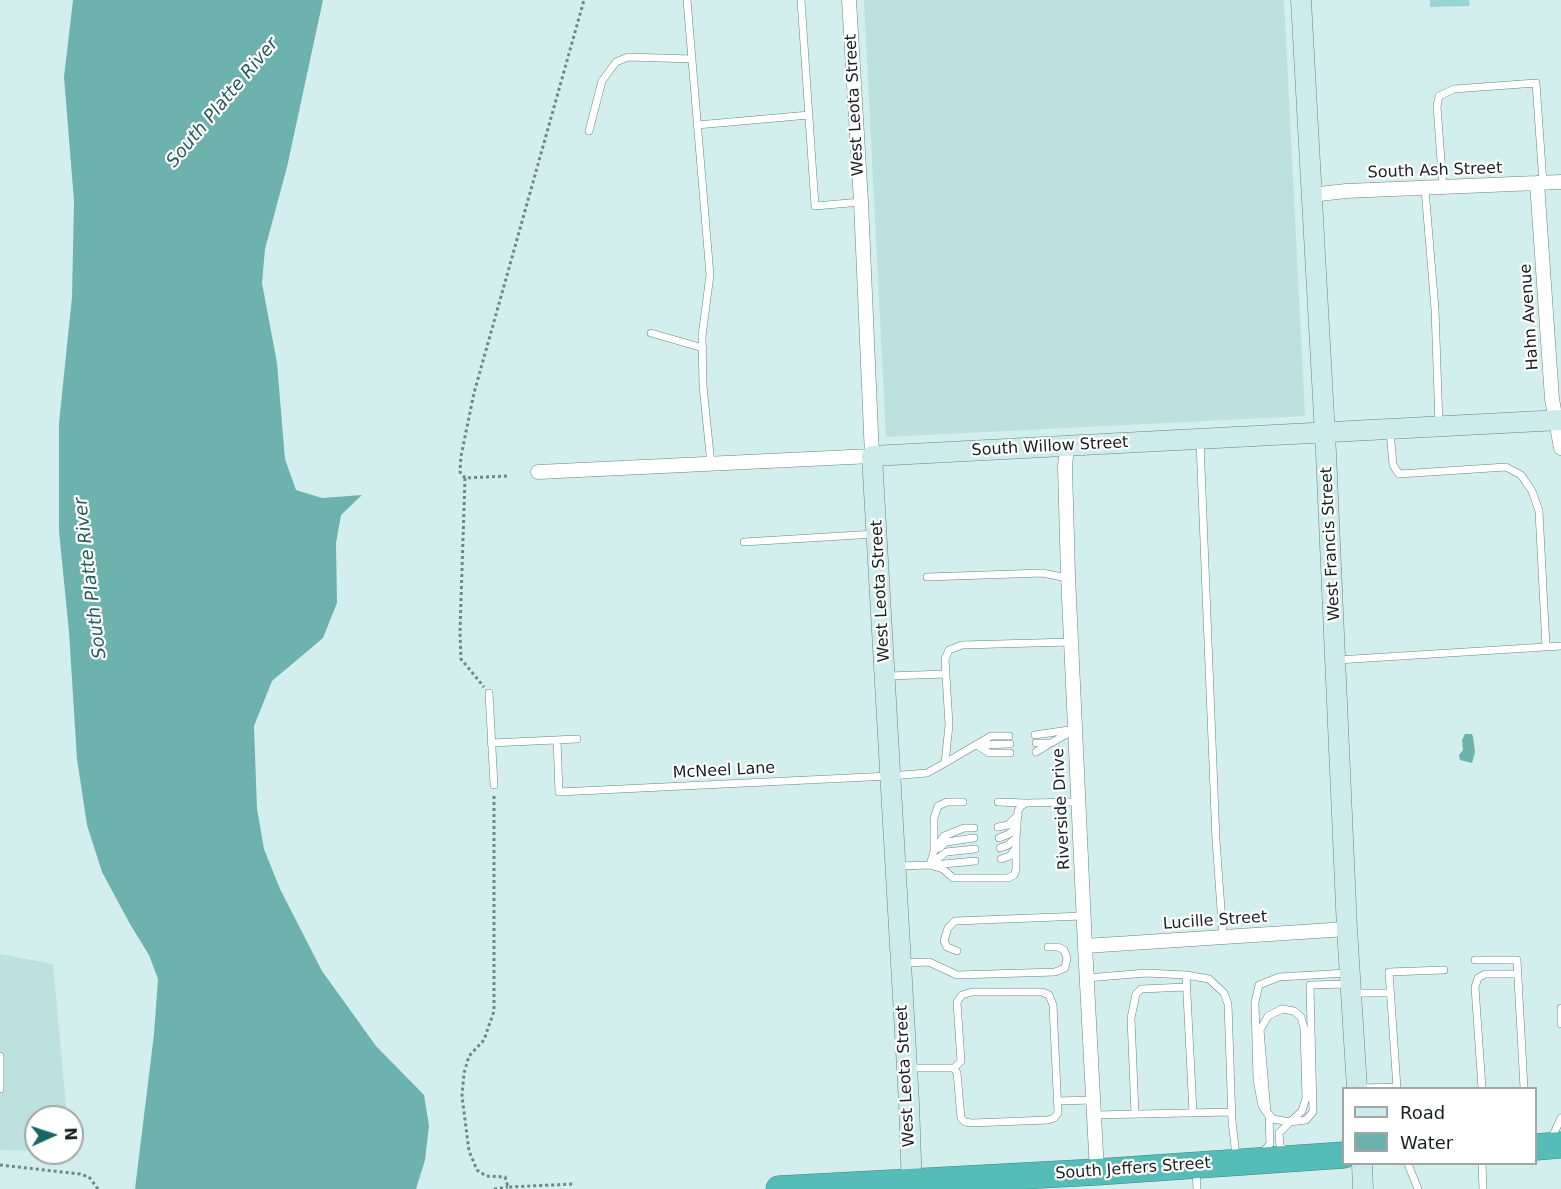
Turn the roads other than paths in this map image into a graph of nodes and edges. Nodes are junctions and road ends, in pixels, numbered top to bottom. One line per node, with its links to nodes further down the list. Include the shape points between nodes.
1 (687, 0): 5 (lane)
2 (801, 0): 6 (lane)
3 (849, 0): 14 (street, West Leota Street)
4 (1301, 0): 13 (main road, West Francis Street)
5 (692, 59): 7 (lane); 8 (lane, via 628,57 616,62 602,81)
6 (809, 115): 7 (lane); 14 (lane, via 814,206)
7 (697, 125): 16 (lane, via 710,275)
8 (589, 131)
9 (1561, 182): 10 (street, South Ash Street)
10 (1540, 183): 11 (street, South Ash Street); 11 (lane, via 1536,83 1454,89 1439,96); 17 (street, Hahn Avenue, via 1552,399)
11 (1443, 188): 12 (street, South Ash Street)
12 (1425, 189): 13 (street, South Ash Street); 18 (lane)
13 (1311, 195): 20 (main road, West Francis Street)
14 (861, 202): 24 (street, West Leota Street)
15 (651, 333): 16 (lane)
16 (703, 348): 25 (lane)
17 (1559, 420): 18 (main road, South Willow Street); 23 (street, Hahn Avenue)
18 (1439, 426): 19 (main road, South Willow Street)
19 (1390, 428): 20 (main road, South Willow Street); 33 (lane, via 1393,465 1399,474 1506,467 1521,475 1539,511)
20 (1325, 433): 21 (main road, South Willow Street); 34 (main road, West Francis Street)
21 (1200, 439): 22 (main road, South Willow Street); 73 (lane)
22 (1067, 445): 24 (main road, South Willow Street); 30 (street, Riverside Drive)
23 (1561, 448)
24 (872, 456): 25 (street, South Willow Street); 27 (main road, West Leota Street)
25 (711, 464): 26 (street, South Willow Street)
26 (538, 472)
27 (878, 534): 28 (lane); 36 (main road, West Leota Street)
28 (744, 542)
29 (927, 577): 30 (lane, via 1042,573)
30 (1068, 578): 31 (street, Riverside Drive)
31 (1071, 642): 35 (lane, via 962,645 949,650); 38 (street, Riverside Drive)
32 (1561, 646): 33 (lane)
33 (1545, 647): 34 (lane)
34 (1337, 660): 72 (main road, West Francis Street)
35 (946, 674): 36 (lane); 49 (lane, via 949,725)
36 (885, 676): 50 (main road, West Leota Street)
37 (489, 693): 43 (lane)
38 (1075, 729): 39 (lane); 45 (lane); 54 (street, Riverside Drive)
39 (1035, 735)
40 (577, 739): 41 (lane)
41 (557, 740): 43 (lane); 50 (lane, McNeel Lane, via 560,792)
42 (1009, 740): 46 (lane, McNeel Lane, via 991,736)
43 (491, 742): 51 (lane)
44 (1036, 743): 45 (lane)
45 (1051, 743): 47 (lane)
46 (977, 745): 48 (lane, via 989,753); 49 (lane, McNeel Lane)
47 (1036, 752)
48 (1010, 753)
49 (945, 763): 50 (lane, McNeel Lane, via 927,773)
50 (890, 776): 70 (main road, West Leota Street)
51 (494, 785)
52 (963, 802): 66 (lane, via 938,806)
53 (998, 802): 55 (lane)
54 (1078, 802): 55 (lane); 71 (street, Riverside Drive)
55 (1026, 803): 56 (lane)
56 (1018, 814): 57 (lane); 58 (lane, via 1008,825)
57 (1017, 826): 60 (lane); 62 (lane)
58 (998, 827)
59 (974, 828): 66 (lane, via 944,836)
60 (999, 837)
61 (974, 838): 66 (lane, via 946,842)
62 (1016, 838): 63 (lane); 65 (lane)
63 (1000, 848)
64 (975, 849): 69 (lane, via 946,852)
65 (1016, 849): 67 (lane); 69 (lane, via 1016,870 1008,878 953,878)
66 (934, 851): 69 (lane)
67 (1001, 860)
68 (975, 861): 69 (lane)
69 (930, 865): 70 (lane)
70 (895, 866): 79 (main road, West Leota Street)
71 (1083, 916): 75 (lane, via 955,921 948,927 944,941); 76 (street, Riverside Drive)
72 (1347, 929): 73 (street, Lucille Street); 85 (main road, West Francis Street)
73 (1223, 937): 76 (street, Lucille Street)
74 (1048, 947): 77 (lane, via 1064,950)
75 (957, 951)
76 (1085, 952): 77 (lane); 84 (street, Riverside Drive)
77 (1067, 958): 79 (lane, via 1065,968 1055,972 957,975 929,962)
78 (1475, 960): 81 (lane, via 1517,960)
79 (901, 963): 92 (main road, West Leota Street)
80 (1444, 970): 88 (lane, via 1389,972)
81 (1518, 974): 96 (lane, via 1485,974 1478,978 1475,987); 97 (lane)
82 (1186, 975): 84 (lane, via 1146,973); 87 (lane); 101 (lane, via 1209,979 1224,993 1228,1004)
83 (1302, 976): 85 (lane); 86 (lane); 105 (lane, via 1279,977 1259,985 1255,1002 1257,1080 1262,1106)
84 (1087, 978): 99 (street, Riverside Drive)
85 (1350, 983): 86 (lane); 88 (lane); 94 (main road, West Francis Street)
86 (1310, 984): 107 (lane, via 1313,1112 1305,1120)
87 (1186, 987): 102 (lane); 103 (lane, via 1141,989 1136,994 1131,1018)
88 (1390, 993): 95 (lane)
89 (1561, 1008): 90 (lane)
90 (1561, 1024)
91 (0, 1056): 98 (lane)
92 (906, 1068): 93 (lane); 117 (main road, West Leota Street)
93 (954, 1068): 100 (lane, via 961,1118 965,1122 1048,1120 1058,1113); 100 (lane, via 961,1060 957,1002 962,995 1042,992 1049,995 1053,1005)
94 (1357, 1087)
95 (1397, 1087)
96 (1482, 1087)
97 (1524, 1087)
98 (0, 1089)
99 (1094, 1100): 100 (lane); 104 (street, Riverside Drive)
100 (1057, 1101)
101 (1231, 1112): 102 (lane); 111 (lane)
102 (1193, 1113): 103 (lane)
103 (1135, 1114): 104 (lane)
104 (1095, 1115): 115 (street, Riverside Drive)
105 (1269, 1116): 107 (lane); 107 (lane, via 1260,1030 1268,1016 1282,1009 1294,1011 1304,1028 1306,1098 1302,1111); 111 (lane, via 1270,1144 1265,1151)
106 (1561, 1118): 108 (lane)
107 (1290, 1122): 110 (lane, via 1279,1133 1280,1147)
108 (1553, 1147)
109 (1342, 1155): 110 (highway, South Jeffers Street)
110 (1301, 1158): 111 (highway, South Jeffers Street)
111 (1244, 1161): 116 (highway, South Jeffers Street)
112 (1362, 1165): 119 (main road)
113 (1408, 1165): 120 (lane)
114 (1482, 1165): 121 (lane)
115 (1097, 1172): 116 (highway, South Jeffers Street); 117 (highway, South Jeffers Street)
116 (1196, 1177)
117 (911, 1185): 118 (highway, South Jeffers Street)
118 (779, 1189)
119 (1363, 1189)
120 (1418, 1189)
121 (1483, 1189)

